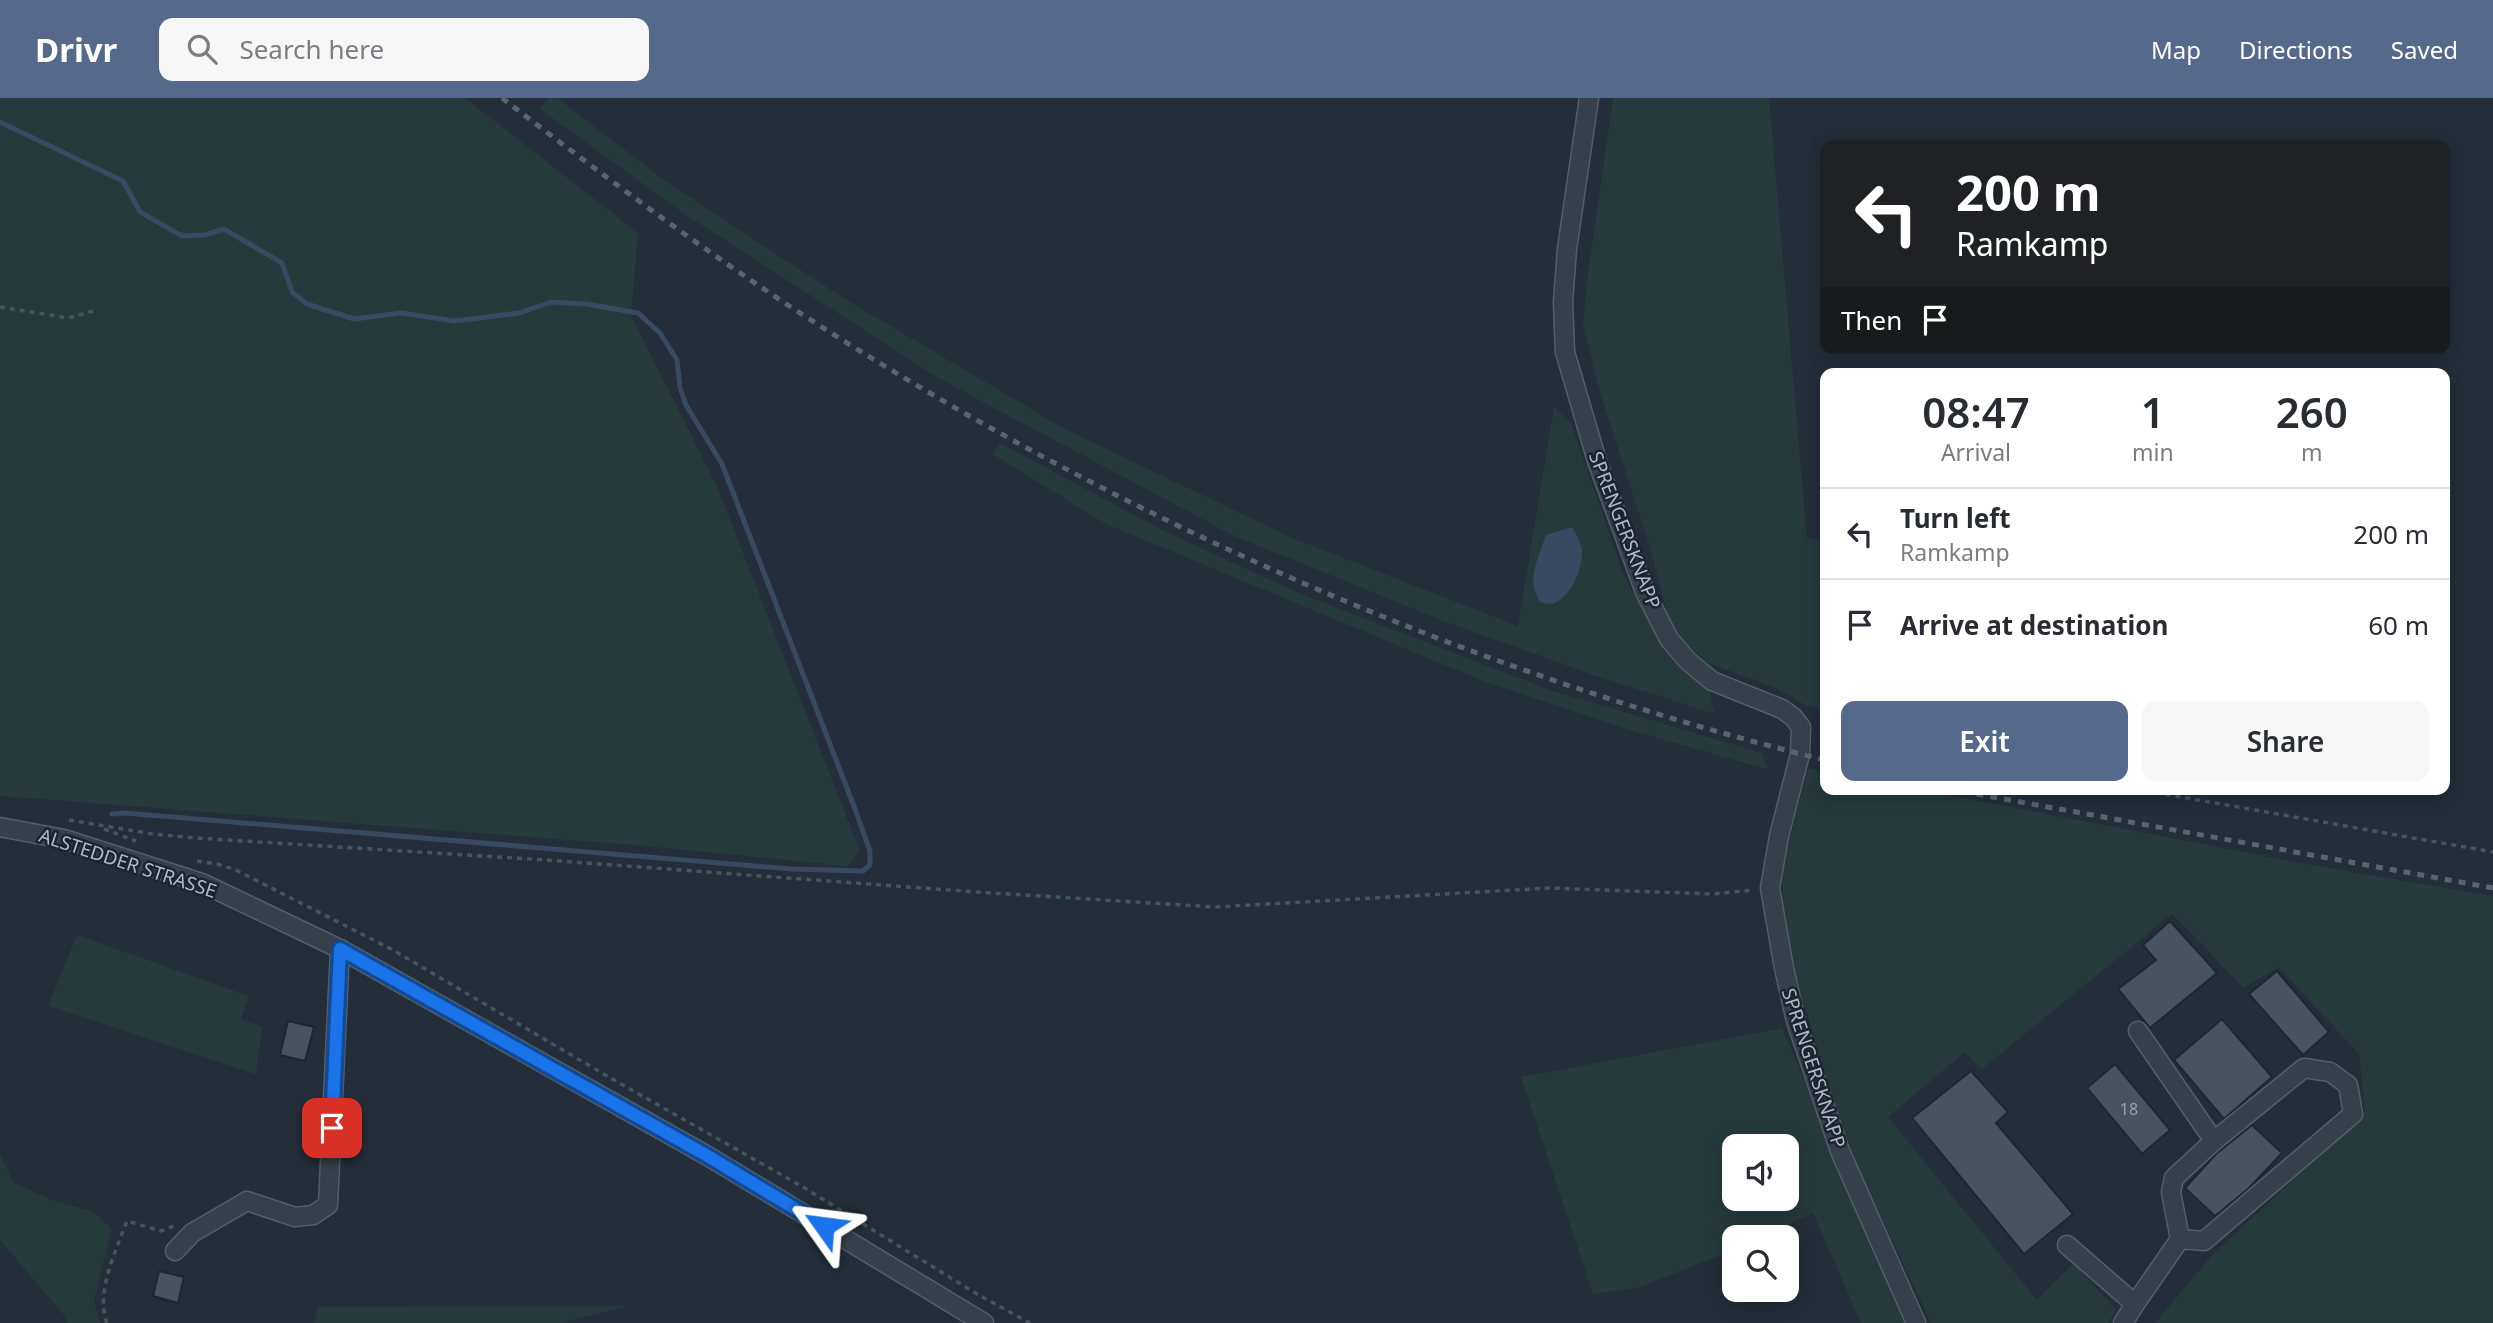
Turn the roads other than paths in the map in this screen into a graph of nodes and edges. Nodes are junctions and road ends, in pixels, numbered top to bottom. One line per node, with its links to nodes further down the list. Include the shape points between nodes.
1 (1588, 98): 12 (street, SPRENGERSKNAPP, via 1567,249 1565,352 1597,461 1646,592 1669,639 1712,681 1782,709 1801,727 1800,754 1770,888 1784,968 1796,1021 1840,1151)
2 (0, 827): 3 (street, ALSTEDDER STRASSE, via 64,839 202,883)
3 (340, 949): 8 (street, via 328,1205 313,1215 295,1217 247,1201 192,1233); 10 (street, ALSTEDDER STRASSE, via 706,1155)
4 (2138, 1031): 5 (street)
5 (2214, 1140): 6 (street, via 2174,1178 2171,1192); 6 (street, via 2304,1068 2330,1072 2348,1085 2353,1114 2204,1241)
6 (2180, 1239): 9 (street)
7 (2067, 1245): 9 (street)
8 (175, 1251)
9 (2135, 1304): 13 (street)
10 (965, 1317): 11 (street, ALSTEDDER STRASSE)
11 (984, 1323)
12 (1916, 1323)
13 (2123, 1323)

